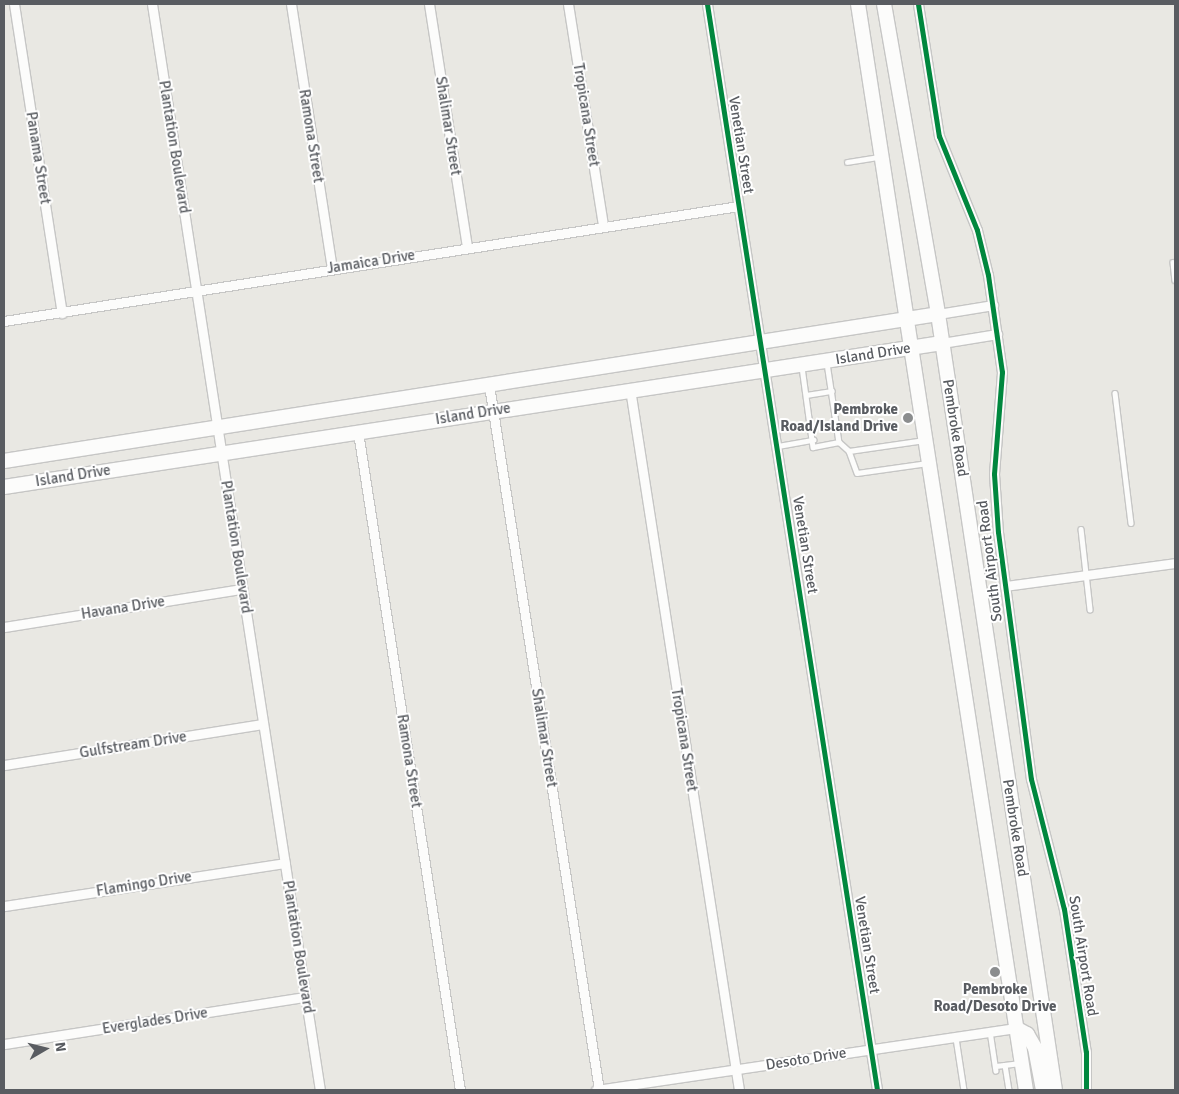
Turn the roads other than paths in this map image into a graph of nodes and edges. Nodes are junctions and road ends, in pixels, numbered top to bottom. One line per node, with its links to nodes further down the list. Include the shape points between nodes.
1 (14, 4): 20 (street, Panama Street)
2 (152, 4): 18 (street, Plantation Boulevard)
3 (291, 4): 16 (street, Ramona Street)
4 (429, 4): 14 (street, Shalimar Street)
5 (568, 4): 13 (street, Tropicana Street)
6 (707, 4): 12 (street, Venetian Street)
7 (858, 4): 10 (main road, Pembroke Road)
8 (884, 4): 21 (main road, Pembroke Road)
9 (918, 4): 19 (street, South Airport Road, via 939,136 979,236)
10 (882, 156): 11 (lane); 22 (main road, Pembroke Road)
11 (846, 162)
12 (738, 206): 13 (street, Jamaica Drive); 25 (street, Venetian Street)
13 (603, 226): 14 (street, Jamaica Drive)
14 (467, 248): 16 (street, Jamaica Drive)
15 (1173, 262): 17 (lane)
16 (332, 268): 18 (street, Jamaica Drive)
17 (1175, 280)
18 (197, 291): 20 (street, Jamaica Drive); 37 (street, Plantation Boulevard)
19 (993, 304): 21 (street); 24 (street, South Airport Road)
20 (62, 312): 23 (street, Jamaica Drive)
21 (938, 314): 22 (main road, Island Drive); 26 (main road, Pembroke Road)
22 (909, 319): 25 (main road, Island Drive); 27 (main road, Pembroke Road)
23 (4, 321)
24 (997, 334): 26 (street); 52 (street, South Airport Road, via 1003,394 995,492)
25 (762, 342): 30 (street, Venetian Street); 31 (main road, Island Drive)
26 (942, 343): 27 (main road, Island Drive); 78 (main road, Pembroke Road)
27 (913, 348): 28 (main road, Island Drive); 40 (main road, Pembroke Road)
28 (827, 362): 29 (main road, Island Drive); 33 (lane)
29 (802, 366): 30 (main road, Island Drive); 35 (lane)
30 (766, 370): 32 (main road, Island Drive); 42 (street, Venetian Street)
31 (489, 385): 36 (street, Shalimar Street); 37 (main road, Island Drive)
32 (630, 389): 36 (main road, Island Drive); 68 (street, Tropicana Street)
33 (832, 391): 35 (lane); 41 (lane)
34 (1115, 393): 48 (lane)
35 (806, 394): 39 (lane)
36 (493, 410): 38 (main road, Island Drive); 71 (street, Shalimar Street)
37 (218, 428): 44 (street, Plantation Boulevard); 45 (main road, Island Drive)
38 (358, 432): 44 (main road, Island Drive); 70 (street, Ramona Street)
39 (812, 440): 41 (lane, via 814,447); 42 (lane)
40 (927, 440): 43 (lane); 46 (main road, Pembroke Road)
41 (839, 442): 43 (lane)
42 (778, 446): 65 (street, Venetian Street)
43 (849, 451): 46 (lane, via 858,473)
44 (221, 453): 47 (main road, Island Drive); 53 (street, Plantation Boulevard)
45 (4, 462)
46 (930, 462): 61 (main road, Pembroke Road)
47 (4, 487)
48 (1132, 522)
49 (1081, 529): 51 (lane)
50 (1175, 563): 51 (street)
51 (1087, 575): 52 (street); 54 (lane)
52 (1005, 586): 79 (street, South Airport Road, via 1032,779 1064,909 1086,1052)
53 (242, 589): 55 (street, Havana Drive); 56 (street, Plantation Boulevard)
54 (1090, 609)
55 (4, 627)
56 (263, 724): 57 (street, Gulfstream Drive); 58 (street, Plantation Boulevard)
57 (4, 765)
58 (284, 862): 59 (street, Flamingo Drive); 60 (street, Plantation Boulevard)
59 (4, 906)
60 (305, 997): 64 (street, Everglades Drive); 69 (street, Plantation Boulevard)
61 (1016, 1028): 62 (street, Desoto Drive); 66 (main road, Pembroke Road); 77 (main road, via 1026,1034 1035,1048)
62 (990, 1031): 63 (street, Desoto Drive); 67 (lane, via 996,1069)
63 (956, 1036): 65 (street, Desoto Drive); 74 (lane)
64 (4, 1044)
65 (870, 1048): 68 (street, Desoto Drive); 73 (street, Venetian Street)
66 (1021, 1062): 67 (lane); 76 (main road, Pembroke Road)
67 (1005, 1065): 75 (lane)
68 (736, 1071): 71 (street, Desoto Drive); 72 (street, Tropicana Street)
69 (320, 1090)
70 (460, 1090)
71 (598, 1090)
72 (739, 1090)
73 (877, 1090)
74 (964, 1090)
75 (1009, 1090)
76 (1026, 1090)
77 (1043, 1090)
78 (1055, 1090)
79 (1086, 1090)

